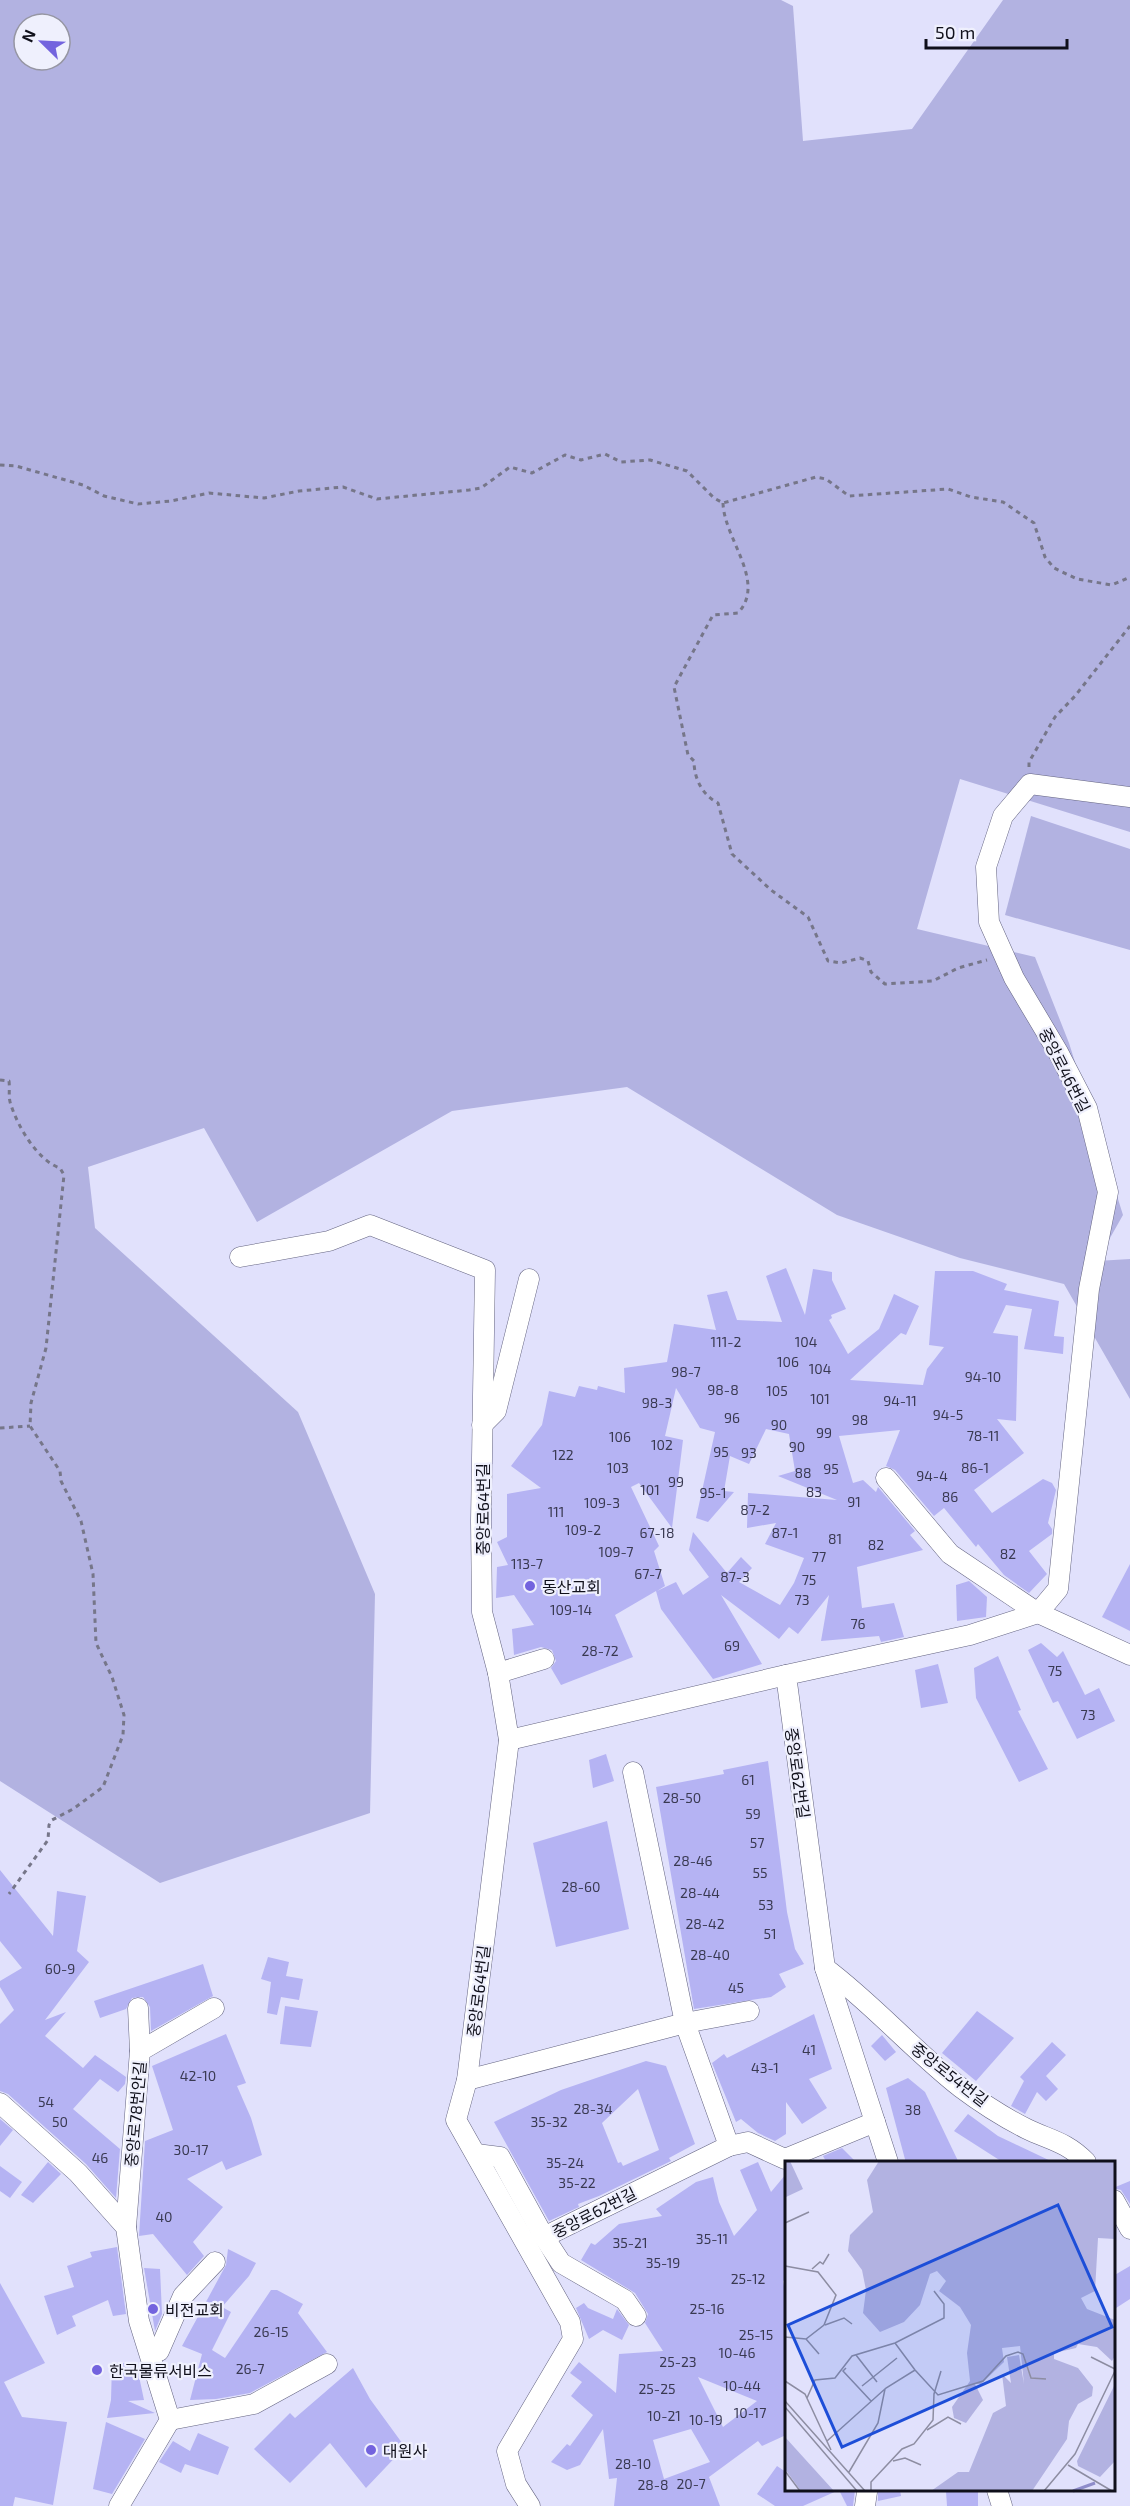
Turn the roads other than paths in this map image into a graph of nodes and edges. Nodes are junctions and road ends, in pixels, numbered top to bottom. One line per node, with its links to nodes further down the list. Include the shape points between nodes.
1 (1130, 797): 6 (street, 중앙로46번길, via 1030,784 1003,816 986,867 989,922 1014,978 1087,1108 1108,1192 1089,1290 1058,1588)
2 (240, 1257): 4 (street, 중앙로64번길, via 329,1241 370,1225 485,1270)
3 (529, 1279): 4 (street, via 496,1411)
4 (483, 1425): 9 (street, 중앙로64번길, via 482,1612)
5 (886, 1478): 6 (street, via 950,1554)
6 (1038, 1613): 7 (street); 10 (street, via 970,1635)
7 (1130, 1655)
8 (544, 1659): 9 (street)
9 (498, 1673): 11 (street, 중앙로64번길)
10 (786, 1675): 11 (street); 13 (street, 중앙로62번길)
11 (508, 1740): 19 (street, 중앙로64번길)
12 (633, 1772): 17 (street)
13 (825, 1968): 21 (street, 중앙로62번길); 25 (street, 중앙로54번길, via 962,2088 1025,2128 1072,2148)
14 (138, 2008): 18 (street)
15 (214, 2008): 18 (street, 중앙로78번안길)
16 (749, 2011): 17 (street)
17 (685, 2023): 19 (street); 22 (street)
18 (140, 2051): 27 (street, 중앙로78번안길)
19 (466, 2080): 23 (street, 중앙로64번길, via 456,2120)
20 (0, 2103): 27 (street, via 78,2173)
21 (875, 2122): 22 (street, 중앙로62번길, via 785,2159 748,2142); 24 (street, 중앙로62번길)
22 (729, 2146): 29 (street, 중앙로62번길)
23 (476, 2154): 29 (street, 중앙로62번길, via 500,2157); 37 (street, 중앙로64번길, via 570,2322 573,2339 507,2451 516,2484)
24 (887, 2161)
25 (1084, 2161)
26 (1115, 2203): 28 (street)
27 (126, 2227): 32 (street, 중앙로78번안길, via 139,2321)
28 (1130, 2229)
29 (544, 2237): 31 (street, 중앙로62번길, via 561,2263 625,2300)
30 (215, 2262): 32 (street, via 183,2296 159,2351)
31 (636, 2316)
32 (150, 2354): 34 (street, 중앙로78번안길)
33 (327, 2364): 34 (street, via 255,2404)
34 (170, 2420): 36 (street)
35 (997, 2491): 38 (street)
36 (118, 2506)
37 (530, 2506)
38 (1002, 2506)

